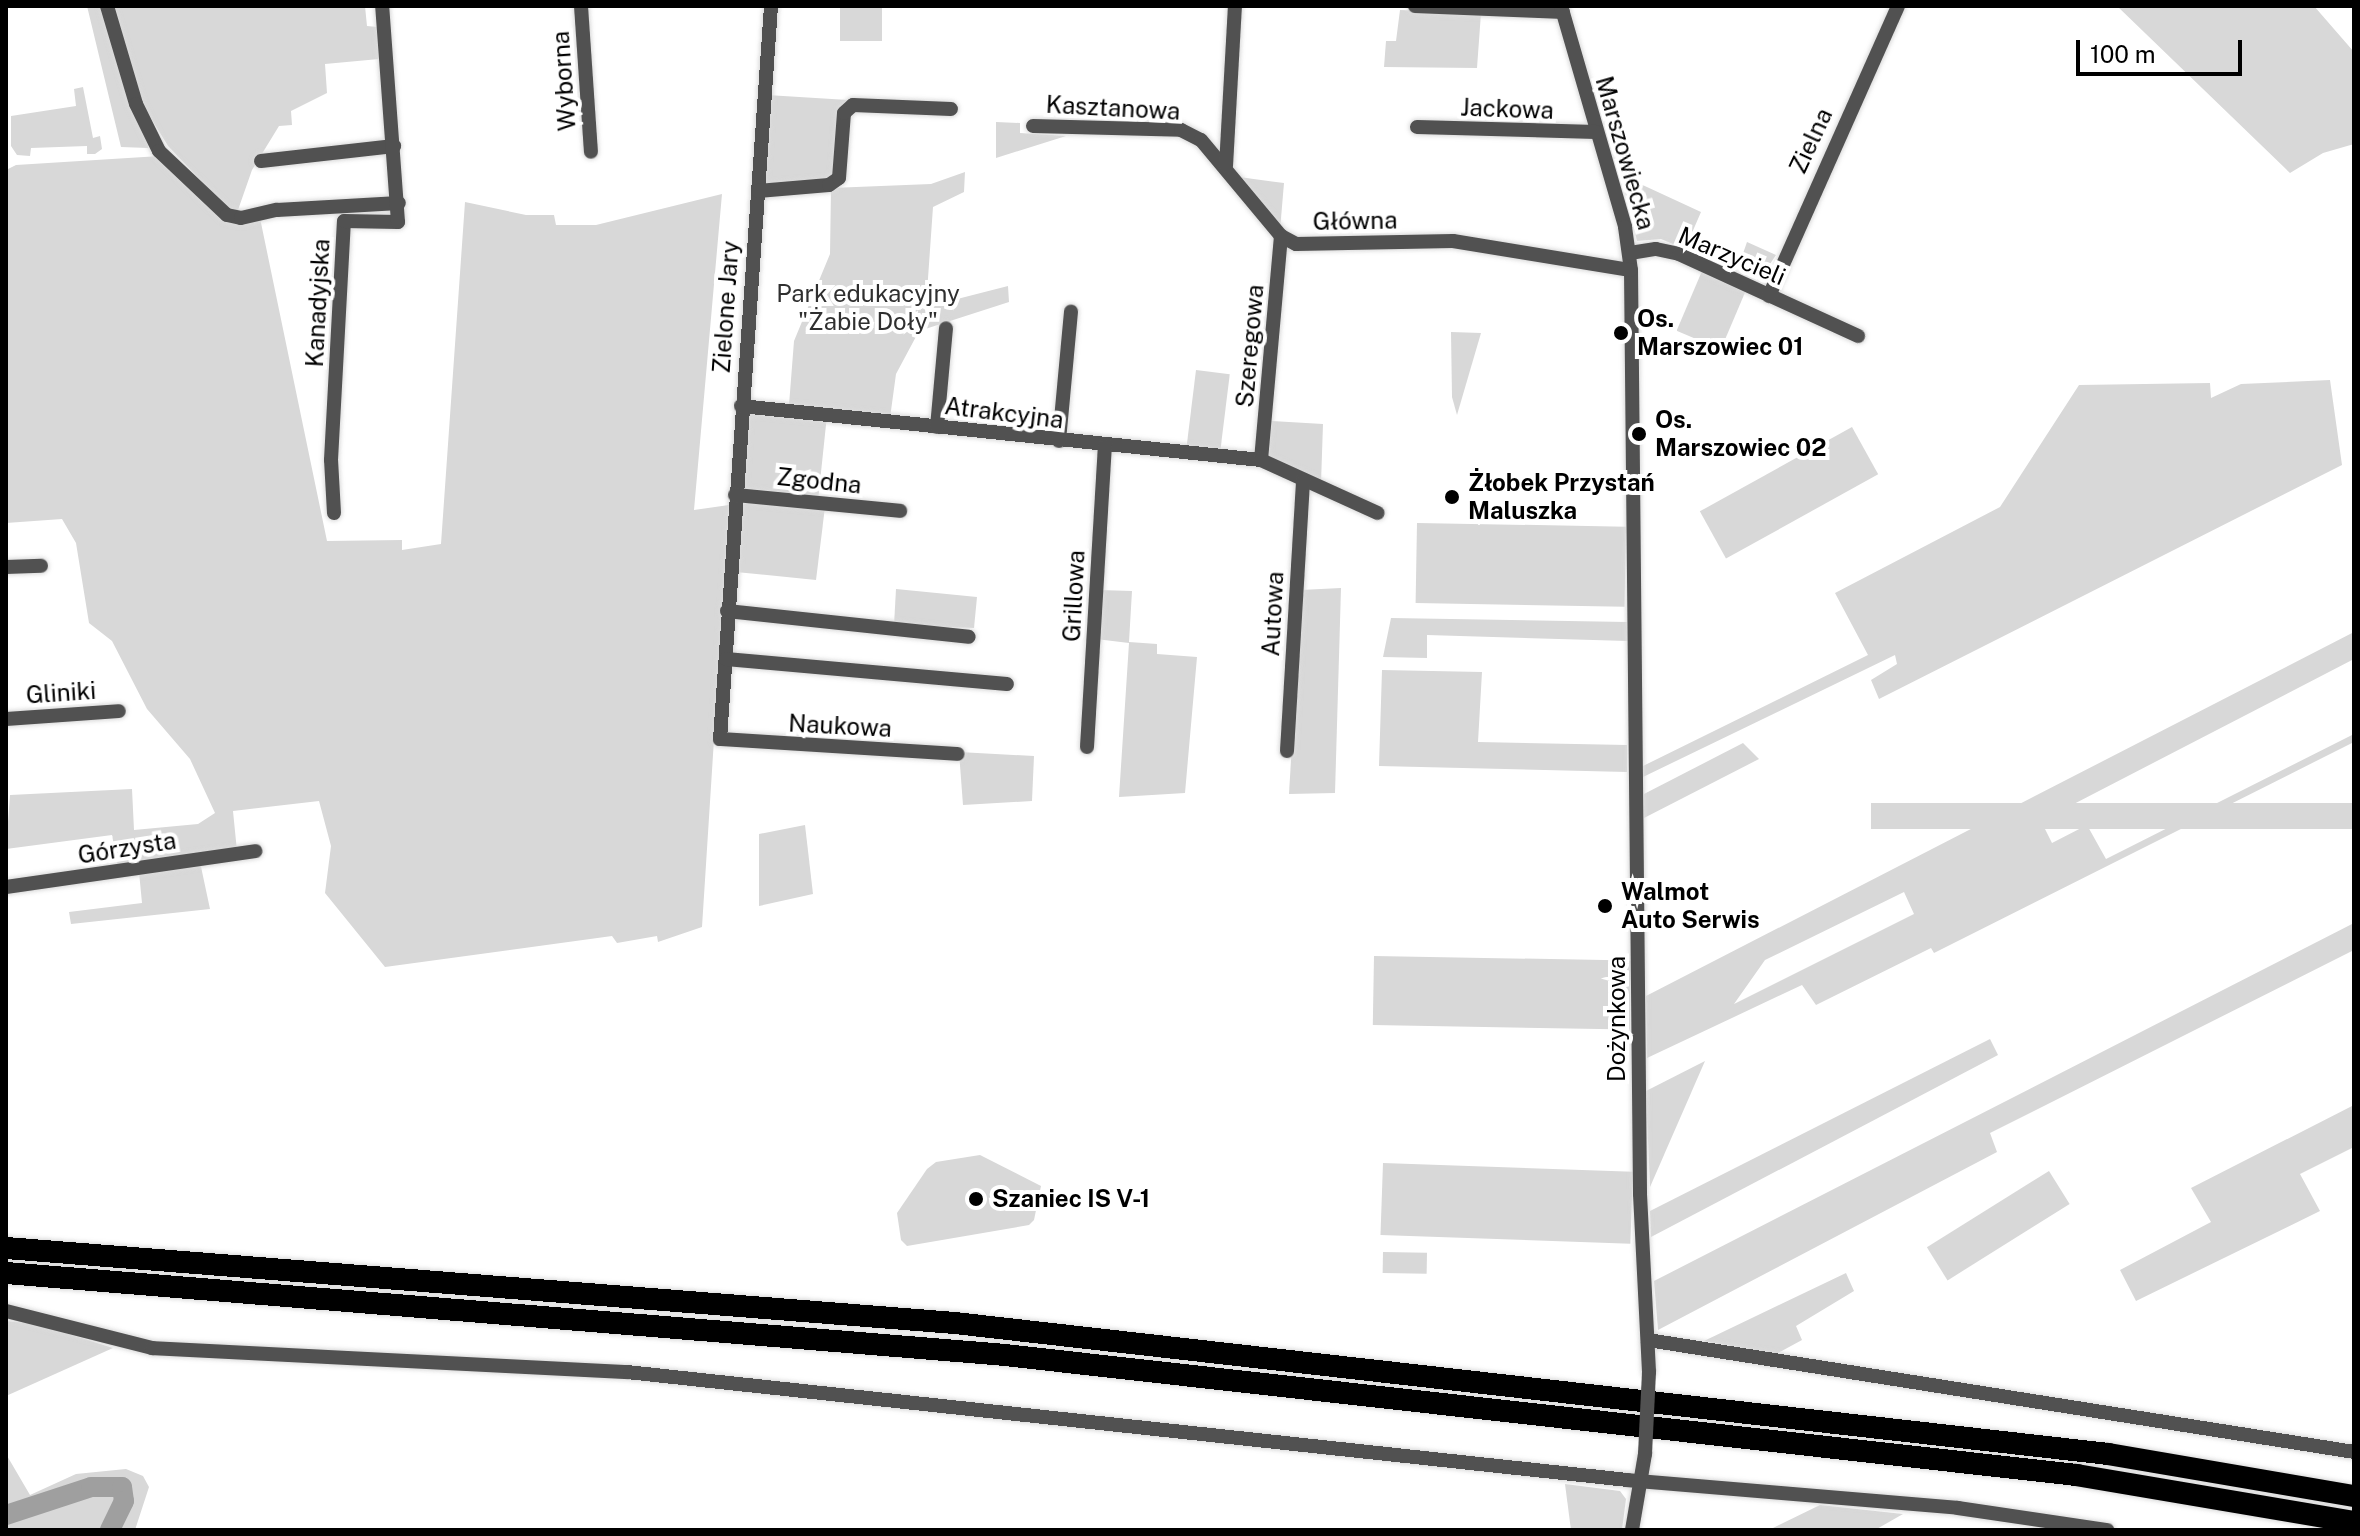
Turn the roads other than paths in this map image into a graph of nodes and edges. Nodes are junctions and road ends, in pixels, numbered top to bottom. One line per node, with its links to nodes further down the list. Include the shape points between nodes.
1 (107, 6): 18 (street, via 136,104 159,151 233,218)
2 (382, 6): 13 (street)
3 (581, 6): 14 (street, Wyborna)
4 (771, 6): 17 (street, Zielone Jary)
5 (1235, 6): 16 (street)
6 (1415, 6): 8 (street)
7 (1898, 6): 22 (street, Zielna)
8 (1562, 9): 12 (street, Marszowiecka)
9 (951, 109): 17 (street, via 853,105 844,113 839,178 829,185)
10 (1033, 126): 16 (street, Kasztanowa, via 1181,130 1201,140)
11 (1417, 127): 12 (street, Jackowa)
12 (1596, 132): 20 (street, Marszowiecka)
13 (394, 146): 15 (street); 18 (street)
14 (591, 152)
15 (261, 161)
16 (1226, 166): 19 (street, Główna)
17 (758, 191): 27 (street, Zielone Jary)
18 (399, 203): 35 (street, Kanadyjska, via 398,222 344,221 331,460)
19 (1281, 236): 21 (street, Główna, via 1296,244 1453,241); 31 (street, Szeregowa)
20 (1630, 253): 21 (street, Marszowiecka); 22 (street, Marzycieli, via 1656,249 1679,254)
21 (1631, 270): 24 (street, Marszowiecka)
22 (1769, 296): 26 (street, Marzycieli)
23 (1071, 312): 29 (street)
24 (1630, 314): 54 (street, Dożynkowa, via 1640,1194)
25 (946, 328): 28 (street)
26 (1858, 336)
27 (741, 406): 28 (street, Atrakcyjna); 33 (street, Zielone Jary)
28 (937, 427): 29 (street, Atrakcyjna)
29 (1059, 441): 30 (street, Atrakcyjna)
30 (1105, 447): 31 (street, Atrakcyjna); 46 (street, Grillowa)
31 (1261, 460): 32 (street)
32 (1303, 480): 36 (street); 47 (street, Autowa)
33 (735, 495): 34 (street, Zgodna); 39 (street, Zielone Jary)
34 (900, 511)
35 (334, 513)
36 (1378, 513)
37 (41, 566): 38 (street)
38 (6, 567)
39 (727, 611): 40 (street); 41 (street, Zielone Jary)
40 (969, 637)
41 (726, 659): 42 (street); 45 (street, Zielone Jary)
42 (1007, 684)
43 (119, 711): 44 (street, Gliniki)
44 (6, 719)
45 (720, 739): 48 (street, Naukowa)
46 (1087, 747)
47 (1287, 751)
48 (958, 754)
49 (255, 851): 50 (street, Górzysta)
50 (6, 887)
51 (6, 1248): 57 (highway, via 955,1323 2068,1449)
52 (6, 1273): 58 (highway, via 1021,1356 2076,1475)
53 (6, 1311): 56 (street, via 152,1348 627,1372)
54 (1648, 1340): 55 (street); 56 (street, Dożynkowa, bridge)
55 (2354, 1452)
56 (1642, 1481): 59 (street, Dożynkowa); 60 (street, via 1958,1508)
57 (2354, 1496)
58 (2354, 1522)
59 (1632, 1530)
60 (2107, 1530)

